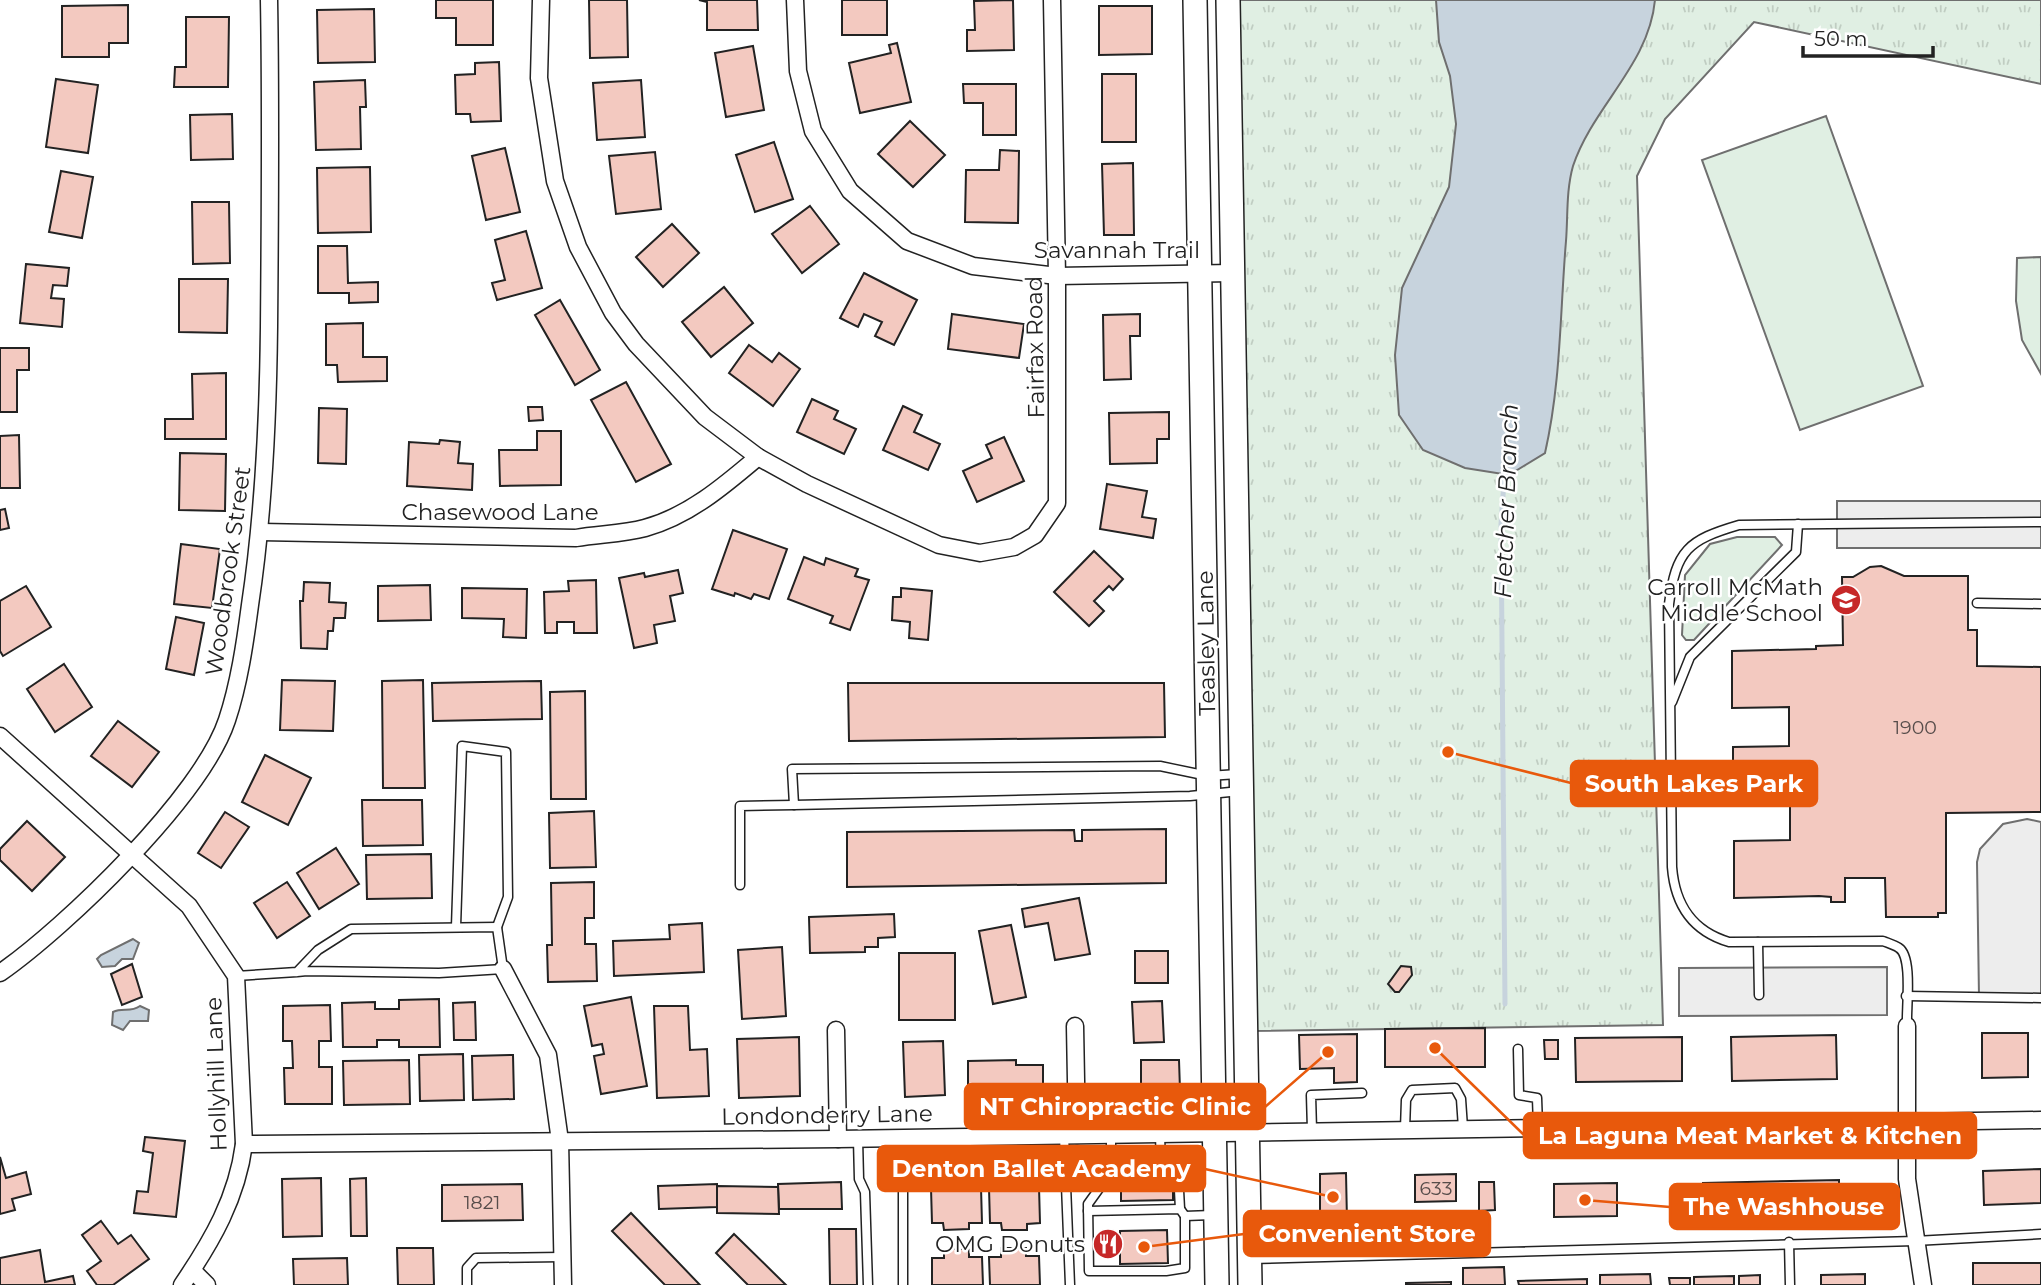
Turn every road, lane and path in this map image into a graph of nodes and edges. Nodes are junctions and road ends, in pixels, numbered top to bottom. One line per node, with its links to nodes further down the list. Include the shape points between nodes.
1 (270, 0): 13 (street, Woodbrook Street, via 267,440)
2 (541, 0): 10 (street, via 539,78 545,130 555,181 578,247 613,313 636,344 705,417)
3 (795, 0): 9 (street, Savannah Trail, via 798,71 813,131 850,191 907,242 973,266)
4 (1052, 0): 9 (street, Fairfax Road)
5 (1195, 0): 8 (main road, Teasley Lane)
6 (1228, 0): 7 (main road, Teasley Lane)
7 (1232, 273): 8 (street, Savannah Trail); 18 (main road, Teasley Lane)
8 (1200, 274): 9 (street, Savannah Trail); 19 (main road, Teasley Lane)
9 (1057, 276): 10 (street, Fairfax Road, via 1059,483 1056,503 1035,535 1014,547 980,554 958,551 807,484)
10 (758, 457): 13 (street, Chasewood Lane, via 677,516 615,534 576,538)
11 (2041, 522): 12 (lane)
12 (1798, 524): 16 (lane, via 1797,552 1690,657); 16 (lane, via 1739,525 1713,533 1694,542 1673,570)
13 (261, 532): 21 (street, Woodbrook Street, via 244,647 226,722 196,780)
14 (1977, 603): 15 (lane)
15 (2041, 604)
16 (1670, 708): 25 (lane, via 1672,871 1679,901 1689,920 1711,937)
17 (0, 736): 21 (street, Hollyhill Lane)
18 (1241, 783): 19 (lane); 19 (lane); 45 (main road, Teasley Lane)
19 (1208, 784): 20 (lane, via 1190,796); 20 (lane, via 1160,766 792,769); 44 (main road, Teasley Lane)
20 (794, 804): 22 (lane, via 740,806)
21 (130, 856): 28 (street, Woodbrook Street, via 30,952); 29 (street, Hollyhill Lane, via 189,906)
22 (740, 885)
23 (456, 927): 24 (lane); 24 (lane, via 462,747 506,752 508,897); 27 (lane, via 351,929 318,950)
24 (497, 927): 26 (lane)
25 (1758, 942): 30 (lane); 31 (lane, via 1883,941 1906,956)
26 (503, 970): 27 (lane); 52 (street, via 548,1055)
27 (297, 972): 29 (lane)
28 (0, 973)
29 (236, 975): 53 (street, Hollyhill Lane)
30 (1759, 995)
31 (1906, 996): 32 (lane); 34 (lane)
32 (2041, 998)
33 (1075, 1026): 48 (street)
34 (1907, 1026): 39 (street)
35 (836, 1030): 50 (street)
36 (1518, 1049): 40 (lane, via 1519,1095 1537,1098)
37 (1362, 1093): 43 (lane, via 1311,1095)
38 (2041, 1120): 39 (street, Londonderry Lane)
39 (1905, 1121): 40 (street, Londonderry Lane); 60 (street)
40 (1538, 1126): 41 (street, Londonderry Lane)
41 (1463, 1128): 42 (street, Londonderry Lane); 42 (lane, via 1461,1099 1455,1088 1422,1088 1412,1090 1406,1100)
42 (1405, 1129): 43 (street, Londonderry Lane)
43 (1312, 1130): 45 (street, Londonderry Lane)
44 (1215, 1132): 45 (street, Londonderry Lane); 46 (street, Londonderry Lane); 58 (main road, Teasley Lane)
45 (1248, 1132): 63 (main road, Teasley Lane)
46 (1160, 1133): 47 (street, Londonderry Lane); 55 (lane)
47 (1111, 1134): 48 (street, Londonderry Lane); 54 (lane)
48 (1071, 1135): 49 (street, Londonderry Lane); 71 (lane)
49 (913, 1137): 51 (street, Londonderry Lane); 70 (lane, via 903,1187)
50 (838, 1139): 51 (street, Londonderry Lane); 52 (street, Londonderry Lane)
51 (858, 1139): 69 (lane)
52 (560, 1142): 53 (street, Londonderry Lane); 62 (street)
53 (244, 1144): 64 (street, Hollyhill Lane, via 218,1231)
54 (1111, 1172): 55 (lane); 56 (lane, via 1088,1204)
55 (1161, 1175): 57 (lane, via 1178,1171)
56 (1088, 1211): 57 (lane, via 1161,1205); 57 (lane, via 1089,1271 1185,1268)
57 (1183, 1213): 58 (lane)
58 (1215, 1214): 72 (main road, Teasley Lane)
59 (2041, 1234): 60 (lane)
60 (1915, 1241): 61 (lane); 75 (street)
61 (1789, 1242): 63 (lane); 74 (lane)
62 (562, 1257): 67 (lane, via 476,1258 467,1268); 68 (street)
63 (1250, 1259): 73 (main road, Teasley Lane)
64 (192, 1272): 65 (street, Hollyhill Lane); 66 (street)
65 (182, 1285)
66 (207, 1285)
67 (467, 1285)
68 (563, 1285)
69 (868, 1285)
70 (903, 1285)
71 (1070, 1285)
72 (1217, 1285)
73 (1250, 1285)
74 (1790, 1285)
75 (1923, 1285)

